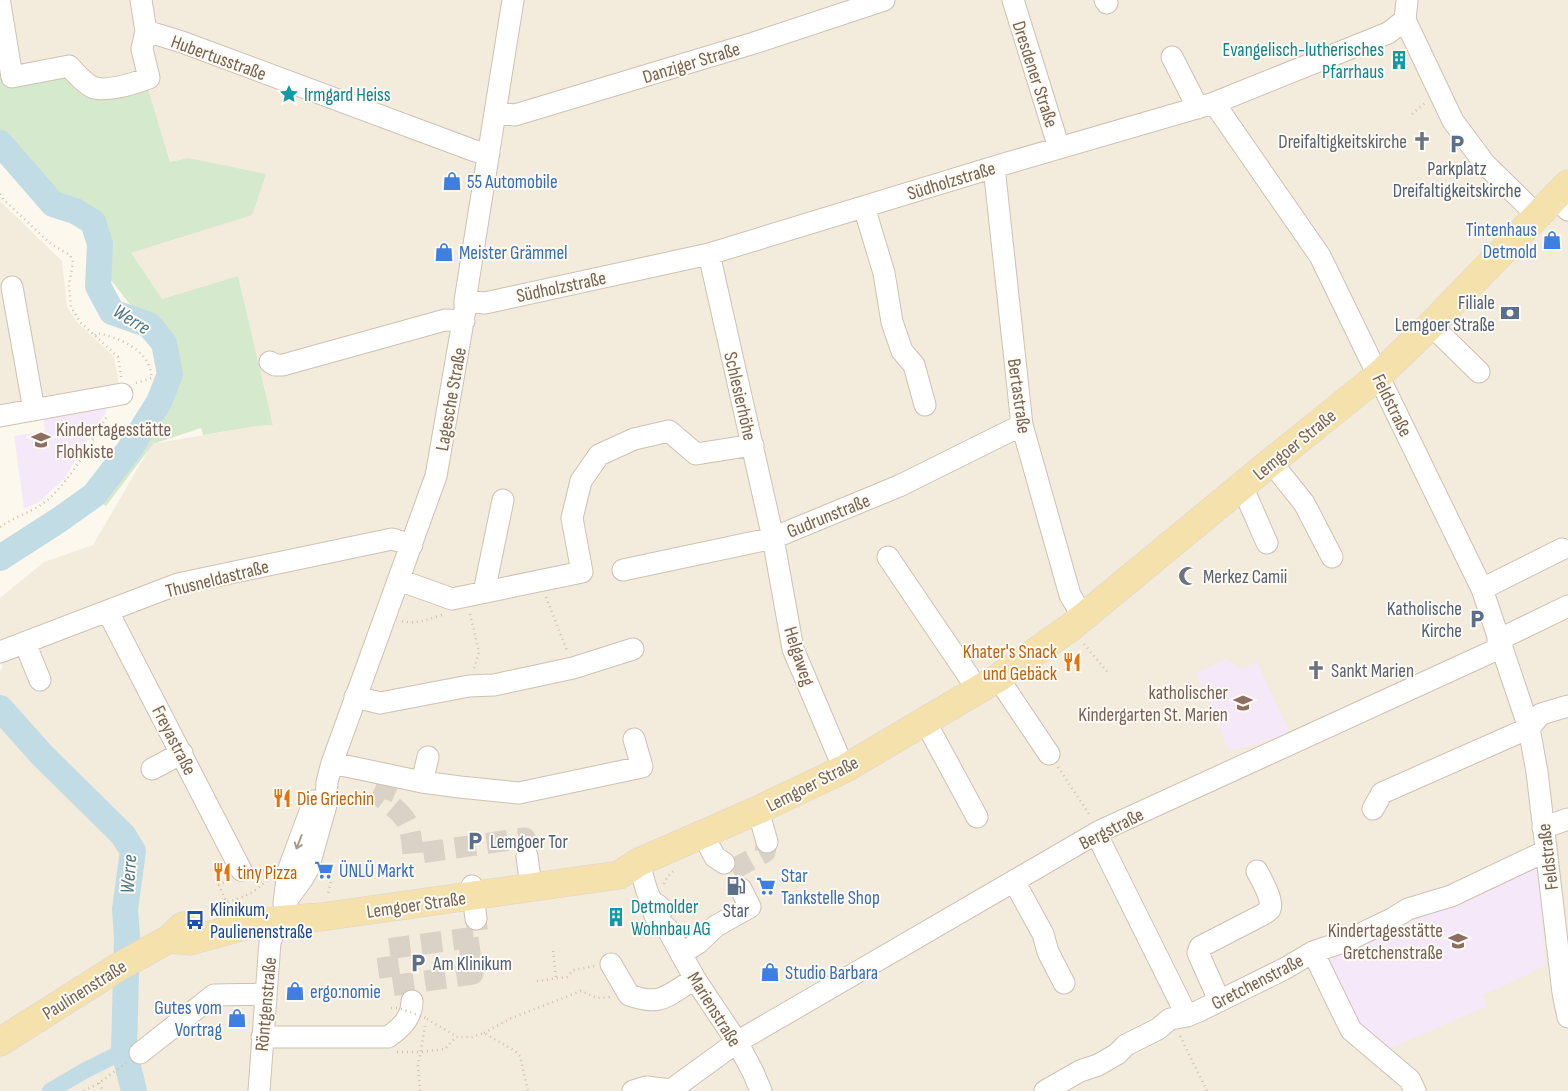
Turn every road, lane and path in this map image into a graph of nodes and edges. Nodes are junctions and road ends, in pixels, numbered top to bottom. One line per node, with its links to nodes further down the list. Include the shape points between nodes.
1 (141, 0): 7 (street, Hubertusstraße)
2 (513, 0): 10 (street, Lagesche Straße)
3 (884, 0): 10 (street, Danziger Straße, via 515,115)
4 (1013, 0): 11 (street, Dresdener Straße)
5 (0, 4): 7 (street, Hubertusstraße, via 12,77 69,66 98,91 149,78 142,49)
6 (1406, 10): 9 (street, Südholzstraße, via 1388,33); 15 (street, via 1452,121 1485,164)
7 (146, 31): 12 (street, Hubertusstraße, via 475,151)
8 (1172, 58): 9 (street, Feldstraße)
9 (1206, 106): 11 (street, Südholzstraße); 24 (street, Feldstraße, via 1320,256)
10 (496, 113): 12 (street, Lagesche Straße)
11 (1060, 148): 13 (street, Südholzstraße)
12 (489, 153): 19 (street, Lagesche Straße)
13 (994, 167): 16 (street, Südholzstraße); 29 (street, Bertastraße)
14 (0, 194): 21 (path, via 51,244 70,255 73,262 69,285 71,307 80,322)
15 (1557, 202): 20 (main road, Lemgoer Straße)
16 (864, 207): 17 (street, Südholzstraße); 26 (street, via 884,273 892,322 902,351 914,366)
17 (709, 254): 19 (street, Südholzstraße, via 485,303); 30 (street, Schlesierhöhe)
18 (12, 287): 27 (street)
19 (464, 311): 22 (street, Südholzstraße, via 446,320 283,365); 37 (street, Lagesche Straße, via 436,476)
20 (1431, 325): 23 (street); 24 (main road, Lemgoer Straße)
21 (95, 335): 25 (path, via 118,357 123,387); 25 (path, via 110,336 123,342 141,355 149,366 152,378)
22 (270, 362)
23 (1479, 372)
24 (1379, 375): 31 (main road, Lemgoer Straße); 44 (street, Feldstraße)
25 (129, 388): 27 (street); 34 (path, via 66,480 41,504)
26 (925, 405)
27 (34, 410): 28 (street)
28 (0, 416)
29 (1022, 425): 35 (street, Gudrunstraße, via 899,486); 50 (street, Bertastraße)
30 (753, 445): 35 (street, Schlesierhöhe); 45 (street, via 696,454 669,431 634,439 598,455 581,481 572,518 582,572)
31 (1271, 462): 32 (main road, Lemgoer Straße); 40 (street, via 1304,504)
32 (1242, 486): 36 (street); 50 (main road, Lemgoer Straße)
33 (503, 500): 45 (street)
34 (0, 527)
35 (773, 538): 41 (street, Gudrunstraße); 70 (street, Helgaweg, via 793,649)
36 (1267, 543)
37 (412, 545): 42 (street, Lagesche Straße); 48 (street, Thusneldastraße, via 392,539 178,584)
38 (1562, 549): 44 (street)
39 (888, 557): 59 (street)
40 (1332, 557)
41 (623, 570)
42 (399, 580): 45 (street, via 452,600); 61 (street, Lagesche Straße)
43 (543, 589): 56 (path)
44 (1482, 589): 53 (street, Feldstraße)
45 (484, 592)
46 (1568, 606): 53 (street, Bergstraße)
47 (468, 607): 60 (path, via 479,652)
48 (108, 612): 52 (street, Thusneldastraße); 66 (street, Freyastraße)
49 (432, 618): 51 (path)
50 (1077, 622): 57 (path); 59 (main road, Lemgoer Straße)
51 (411, 624)
52 (25, 643): 55 (street, Thusneldastraße); 58 (street)
53 (1500, 644): 64 (street, Feldstraße); 78 (street, Bergstraße)
54 (633, 649): 56 (street)
55 (0, 652)
56 (573, 668): 60 (street, via 494,686)
57 (1108, 674)
58 (40, 680)
59 (988, 684): 63 (main road, Lemgoer Straße); 67 (street)
60 (469, 686): 61 (street, via 380,702)
61 (355, 697): 71 (street, Lagesche Straße)
62 (1568, 706): 64 (street, via 1541,714)
63 (925, 721): 70 (main road, Lemgoer Straße); 75 (street)
64 (1529, 728): 73 (street, via 1382,793); 77 (street, Feldstraße)
65 (634, 739): 72 (street, via 642,767 519,793)
66 (182, 754): 69 (street); 84 (street, Freyastraße)
67 (1049, 754): 78 (path)
68 (428, 757): 72 (street)
69 (152, 769)
70 (844, 769): 74 (main road, Lemgoer Straße)
71 (329, 773): 72 (street); 89 (street, Lagesche Straße, via 314,801 288,870)
72 (422, 782)
73 (1373, 809)
74 (758, 810): 79 (main road, Lemgoer Straße); 80 (street)
75 (977, 817)
76 (1568, 819): 77 (street)
77 (1543, 828): 81 (street, Feldstraße)
78 (1100, 831): 87 (street, Bergstraße); 103 (street, via 1100,841)
79 (703, 835): 82 (main road, Lemgoer Straße); 83 (street, via 715,857)
80 (767, 842)
81 (1546, 851): 91 (street, Gretchenstraße, via 1451,896 1408,909 1346,941); 104 (street, Feldstraße)
82 (639, 862): 89 (main road, Lemgoer Straße, via 529,874 474,900); 92 (street, Marienstraße, via 653,902 652,911 660,924 667,928)
83 (724, 863)
84 (241, 870): 85 (path, via 219,885 226,902 250,894 264,884)
85 (274, 870)
86 (1257, 871): 100 (street, via 1268,892 1270,909 1200,947 1198,953)
87 (1014, 881): 97 (street); 111 (street, Bergstraße)
88 (741, 889): 92 (street, via 750,908 716,926)
89 (281, 912): 98 (street, Röntgenstraße, via 270,942); 110 (main road, Paulinenstraße, via 240,908 195,920)
90 (553, 950): 94 (path)
91 (1314, 952): 100 (street, Gretchenstraße); 126 (street, via 1351,1030 1410,1080)
92 (681, 954): 95 (street, Marienstraße)
93 (611, 964): 94 (path, via 573,970 567,977); 99 (street)
94 (556, 978): 96 (path)
95 (695, 979): 99 (street, via 660,1000); 111 (street, Marienstraße)
96 (537, 981)
97 (1064, 982)
98 (265, 994): 108 (street, Röntgenstraße); 114 (street, via 214,995)
99 (629, 996): 107 (path, via 597,998 581,991 509,1019)
100 (1219, 1000): 103 (street, Gretchenstraße)
101 (412, 1001): 108 (street, via 409,1016 400,1029 388,1036)
102 (391, 1008): 105 (path, bridge)
103 (1187, 1016): 106 (street, Gretchenstraße, via 1170,1019)
104 (1568, 1016)
105 (426, 1018): 109 (path); 113 (path)
106 (1158, 1029): 124 (street, Gretchenstraße, via 1126,1045 1098,1065 1080,1071); 125 (path, via 1166,1035 1179,1035)
107 (484, 1033): 109 (path); 121 (path, via 520,1056)
108 (262, 1037): 119 (street, Röntgenstraße)
109 (457, 1037): 113 (path, via 445,1049)
110 (0, 1042)
111 (737, 1042): 122 (street, Bergstraße, via 671,1090 646,1087); 123 (street, Marienstraße)
112 (392, 1052): 113 (path)
113 (420, 1052): 120 (path)
114 (140, 1053)
115 (116, 1072): 116 (path)
116 (99, 1083): 117 (path); 118 (path)
117 (84, 1091)
118 (103, 1091)
119 (259, 1091)
120 (420, 1091)
121 (528, 1091)
122 (633, 1091)
123 (760, 1091)
124 (1045, 1091)
125 (1208, 1091)
126 (1415, 1091)

